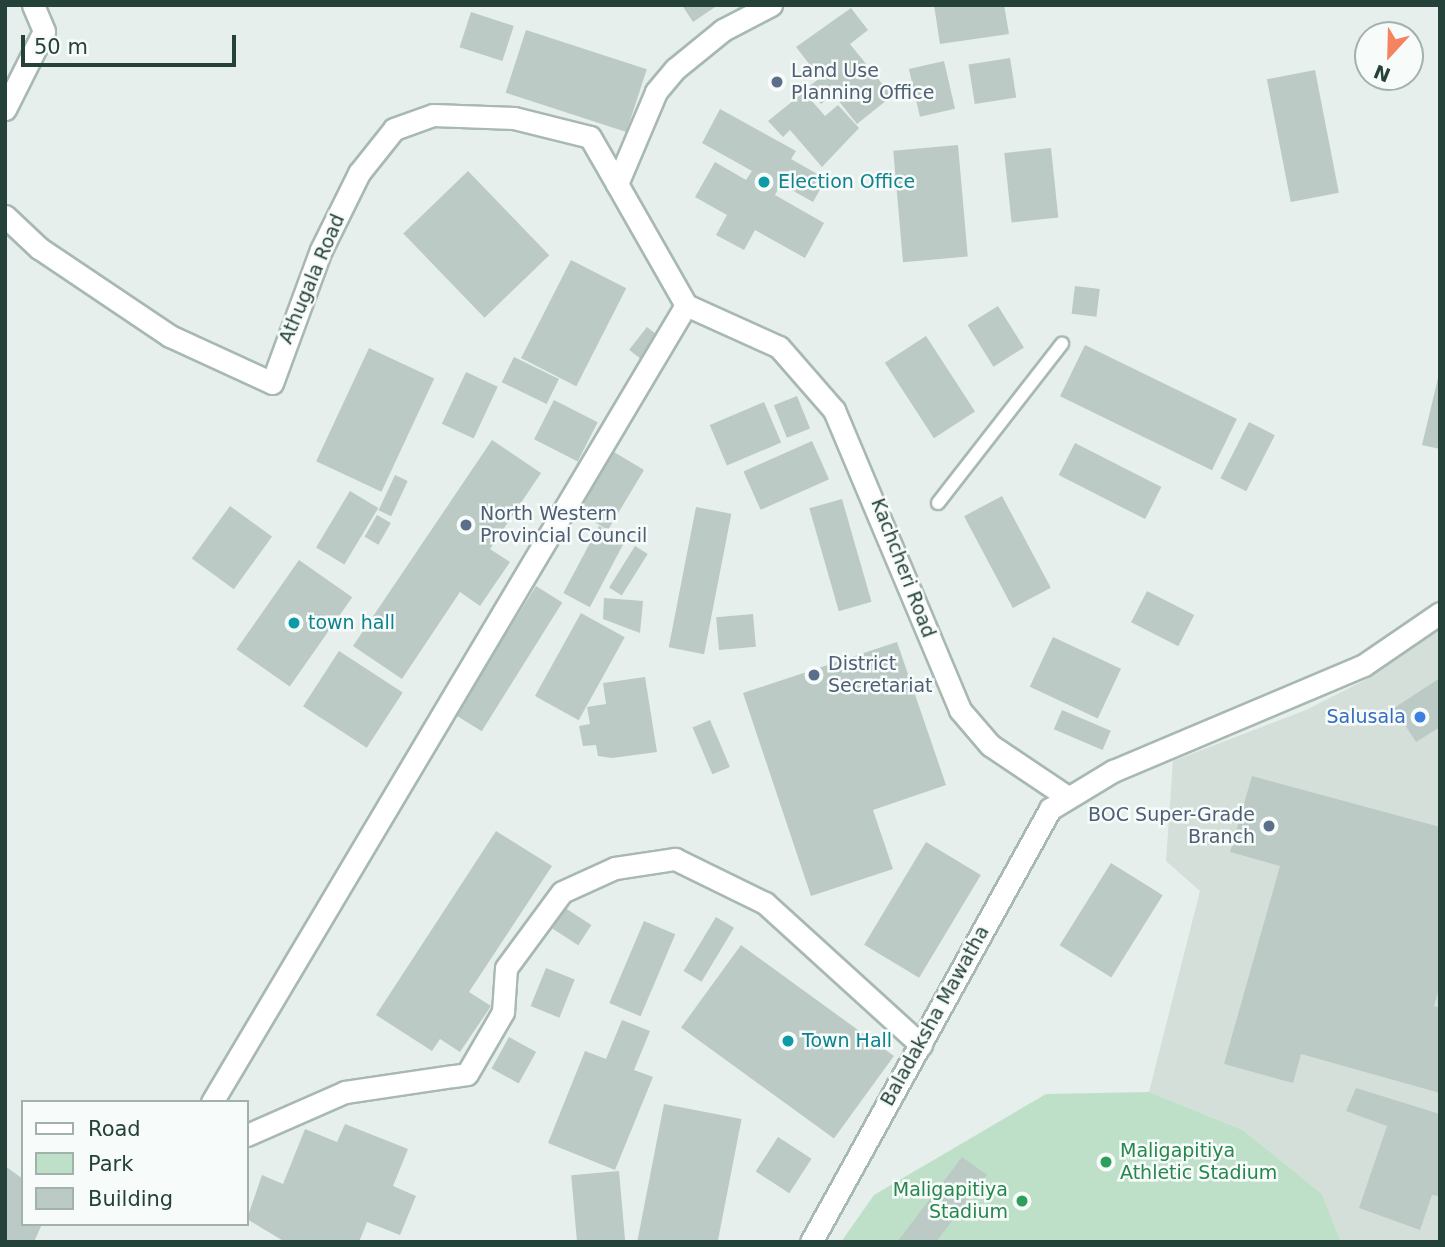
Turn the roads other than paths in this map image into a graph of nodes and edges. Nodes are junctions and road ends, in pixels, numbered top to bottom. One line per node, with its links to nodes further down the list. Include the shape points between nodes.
1 (33, 5): 3 (street, via 44,31)
2 (771, 5): 4 (street, via 723,30 675,69 656,92)
3 (5, 109)
4 (617, 184): 5 (street, Athugala Road, via 590,137 514,118 433,115 394,129 359,173 321,250 272,383 170,336 39,247); 6 (street)
5 (5, 216)
6 (686, 305): 10 (street, Kachcheri Road, via 779,348 834,410 960,710 1000,753); 12 (street)
7 (1062, 344): 8 (lane)
8 (939, 503)
9 (1440, 613): 10 (street, via 1364,665)
10 (1066, 796): 11 (street, Baladaksha Mawatha, via 1036,827)
11 (921, 1045): 13 (street, via 765,903 675,859 615,868 562,892 506,968 503,1012 467,1074 345,1092); 14 (street, Baladaksha Mawatha)
12 (213, 1100)
13 (248, 1135)
14 (811, 1242)

